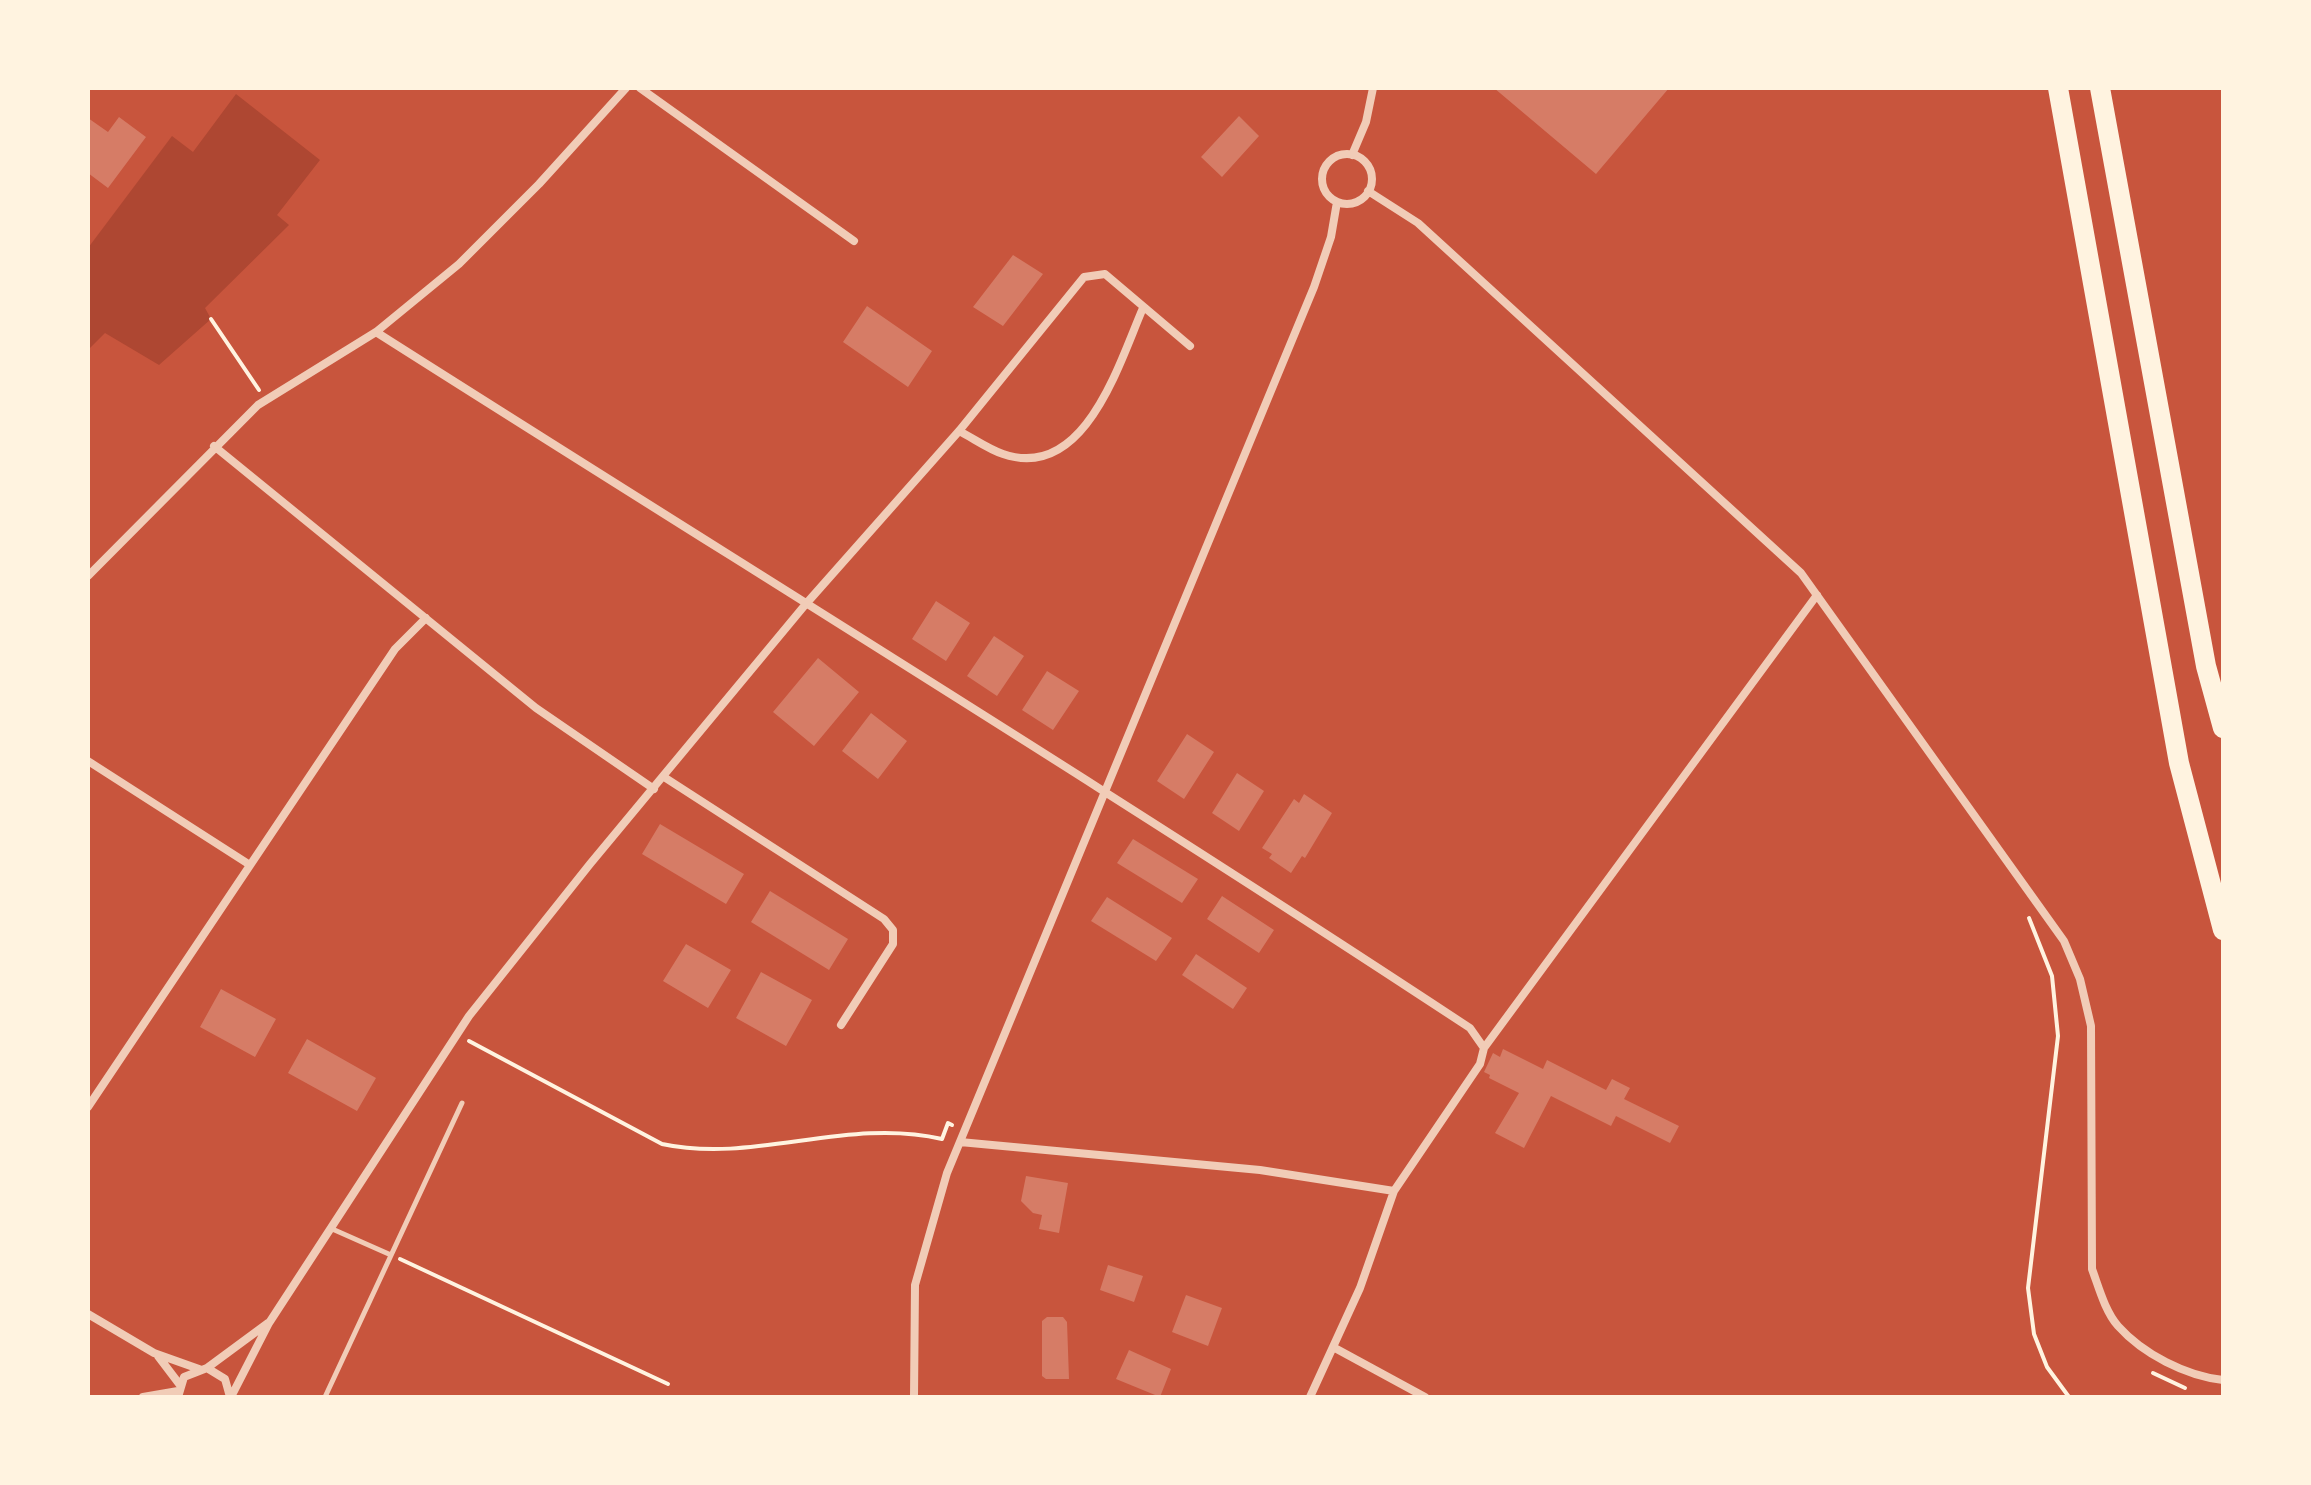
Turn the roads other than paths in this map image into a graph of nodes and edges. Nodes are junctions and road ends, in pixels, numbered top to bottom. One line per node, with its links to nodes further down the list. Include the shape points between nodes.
1 (626, 88): 11 (street, via 459,264)
2 (640, 88): 9 (street)
3 (1373, 88): 6 (street)
4 (2058, 88): 25 (highway, via 2179,763)
5 (2100, 88): 19 (highway, via 2206,666)
6 (1352, 155): 7 (street, via 1370,169); 8 (street, via 1331,160 1323,172 1326,193)
7 (1368, 191): 8 (street, via 1358,201); 16 (street, via 1418,223 1801,573)
8 (1337, 202): 23 (street, via 1314,287)
9 (854, 241)
10 (1143, 308): 12 (street); 13 (street, via 1105,274 1084,277); 13 (street, via 1097,414 1070,442 1041,457 1004,455)
11 (376, 332): 14 (street, via 265,400); 17 (street)
12 (1190, 346)
13 (959, 431): 17 (street)
14 (214, 446): 15 (street); 18 (street)
15 (88, 576)
16 (1817, 595): 27 (street); 39 (street, via 2064,941 2080,979 2091,1026 2092,1269 2103,1298 2117,1325 2144,1349 2177,1367)
17 (805, 605): 21 (street); 23 (street)
18 (426, 618): 22 (street, via 536,708); 24 (street, via 395,649)
19 (2223, 728)
20 (88, 761): 24 (street)
21 (664, 777): 22 (street); 26 (street, via 884,919 893,930 893,944)
22 (654, 789): 32 (street, via 457,1035)
23 (1104, 790): 27 (street, via 1470,1028); 30 (street)
24 (250, 865): 29 (street)
25 (2223, 930)
26 (841, 1025)
27 (1484, 1048): 31 (street, via 1480,1064)
28 (462, 1103): 33 (lane)
29 (88, 1107)
30 (960, 1142): 31 (street, via 1260,1170); 44 (street, via 915,1285)
31 (1394, 1191): 36 (street)
32 (329, 1228): 33 (lane); 35 (street)
33 (391, 1255): 43 (lane)
34 (88, 1314): 37 (street)
35 (269, 1323): 38 (street); 42 (street)
36 (1333, 1347): 45 (street); 46 (street)
37 (154, 1353): 38 (street); 40 (street, via 171,1369)
38 (203, 1369): 40 (street, via 184,1377); 42 (street, via 225,1379)
39 (2223, 1380)
40 (179, 1391): 41 (street)
41 (143, 1397)
42 (230, 1397)
43 (325, 1397)
44 (914, 1397)
45 (1310, 1397)
46 (1425, 1397)

